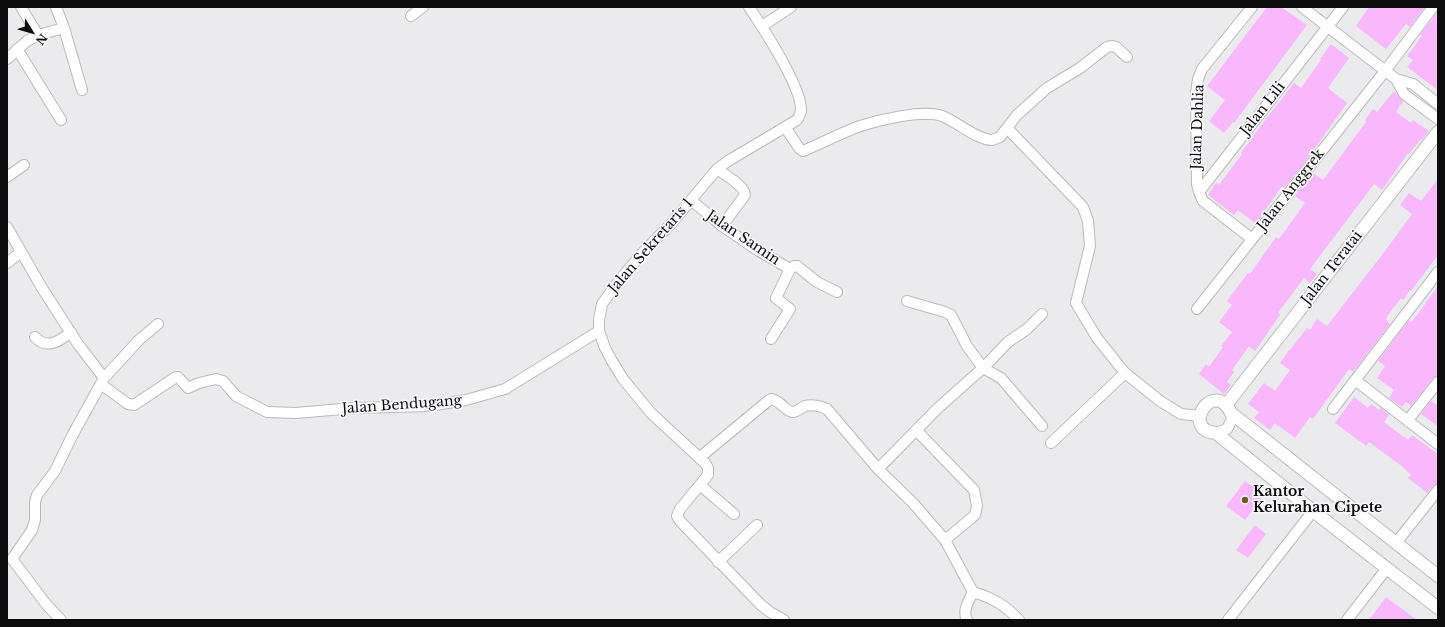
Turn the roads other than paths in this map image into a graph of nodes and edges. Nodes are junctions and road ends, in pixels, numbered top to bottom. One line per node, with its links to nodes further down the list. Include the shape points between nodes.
1 (21, 7): 14 (street)
2 (56, 7): 13 (street)
3 (423, 7): 10 (street)
4 (749, 7): 11 (street, Jalan Sekretaris 1)
5 (790, 7): 11 (street)
6 (1252, 7): 30 (street, Jalan Dahlia, via 1202,69 1198,80 1196,168)
7 (1302, 7): 12 (street)
8 (1343, 7): 12 (street, Jalan Lili)
9 (1433, 7): 18 (street, Jalan Anggrek)
10 (411, 16)
11 (762, 26): 24 (street, Jalan Sekretaris 1, via 797,93 800,116)
12 (1328, 27): 18 (street); 30 (street, Jalan Lili)
13 (64, 28): 14 (street); 20 (street)
14 (38, 35): 15 (street)
15 (17, 49): 17 (street); 23 (street)
16 (1127, 57): 25 (street, via 1116,47 1107,47 1080,68 1047,88 1017,115)
17 (7, 58)
18 (1385, 71): 19 (street); 34 (street, Jalan Anggrek)
19 (1396, 79): 21 (street, via 1413,84); 22 (street, via 1404,94)
20 (82, 90)
21 (1438, 104)
22 (1438, 119)
23 (60, 120)
24 (785, 127): 25 (street, via 803,150 860,126 923,114 941,116 989,140 1000,137); 28 (street, Jalan Sekretaris 1)
25 (1007, 128): 49 (street, via 1083,207 1088,221 1090,246 1076,303 1097,338)
26 (1438, 132): 53 (street, Jalan Teratai)
27 (24, 165): 29 (street)
28 (718, 169): 31 (street, Jalan Sekretaris 1); 33 (street, via 746,192)
29 (7, 177)
30 (1199, 192): 34 (street, via 1203,200)
31 (691, 200): 33 (street, Jalan Samin); 44 (street, Jalan Sekretaris 1, via 640,256 602,304)
32 (7, 226): 35 (street)
33 (722, 226): 37 (street, Jalan Samin)
34 (1252, 239): 41 (street, Jalan Anggrek)
35 (21, 252): 36 (street); 45 (street)
36 (7, 263)
37 (790, 270): 39 (street, Jalan Samin, via 797,266 817,282); 47 (street, via 776,298 790,309)
38 (1438, 272): 50 (street)
39 (837, 292)
40 (907, 301): 48 (street, via 951,316 967,346)
41 (1197, 309)
42 (1042, 314): 48 (street, via 1027,329 1008,342)
43 (158, 324): 51 (street, via 139,340)
44 (599, 331): 51 (street, Jalan Bendugang, via 504,389 466,400 429,406 296,413 267,412 236,396 223,381 216,378 188,388 176,377 132,405); 62 (street, Jalan Sekretaris 1, via 623,379 651,413)
45 (71, 332): 46 (street, via 54,343 42,342); 51 (street)
46 (35, 337)
47 (771, 339)
48 (983, 368): 57 (street, via 1001,378); 58 (street)
49 (1125, 373): 55 (street, via 1181,414); 60 (street)
50 (1355, 380): 54 (street); 56 (street)
51 (103, 382): 71 (street, via 55,471 37,495 32,530)
52 (1438, 382): 56 (street)
53 (1229, 409): 55 (street, via 1216,401 1202,408); 59 (street, via 1232,419 1227,429); 70 (street)
54 (1333, 409)
55 (1200, 416): 59 (street, via 1204,429)
56 (1408, 420): 61 (street)
57 (1042, 426)
58 (916, 430): 63 (street); 69 (street, via 974,490 977,506 974,515)
59 (1216, 433): 66 (street)
60 (1051, 443)
61 (1438, 444)
62 (700, 458): 63 (street, via 772,399 780,402 791,412 805,406 821,406 827,409); 64 (street, Jalan Sekretaris 1, via 706,463 709,472)
63 (878, 469): 69 (street, via 913,503)
64 (701, 486): 67 (street); 72 (street, Jalan Sekretaris 1, via 680,509 677,516)
65 (1438, 490): 70 (street)
66 (1313, 511): 73 (street); 81 (street)
67 (734, 514)
68 (757, 525): 72 (street)
69 (945, 540): 75 (street)
70 (1396, 543): 74 (street)
71 (10, 557): 77 (street)
72 (718, 562): 78 (street, Jalan Sekretaris 1, via 761,605)
73 (1387, 568): 76 (street); 82 (street)
74 (1438, 576)
75 (973, 592): 79 (street, via 965,610); 80 (street, via 1000,602)
76 (1438, 608)
77 (61, 620)
78 (784, 620)
79 (967, 620)
80 (1019, 620)
81 (1228, 620)
82 (1347, 620)

